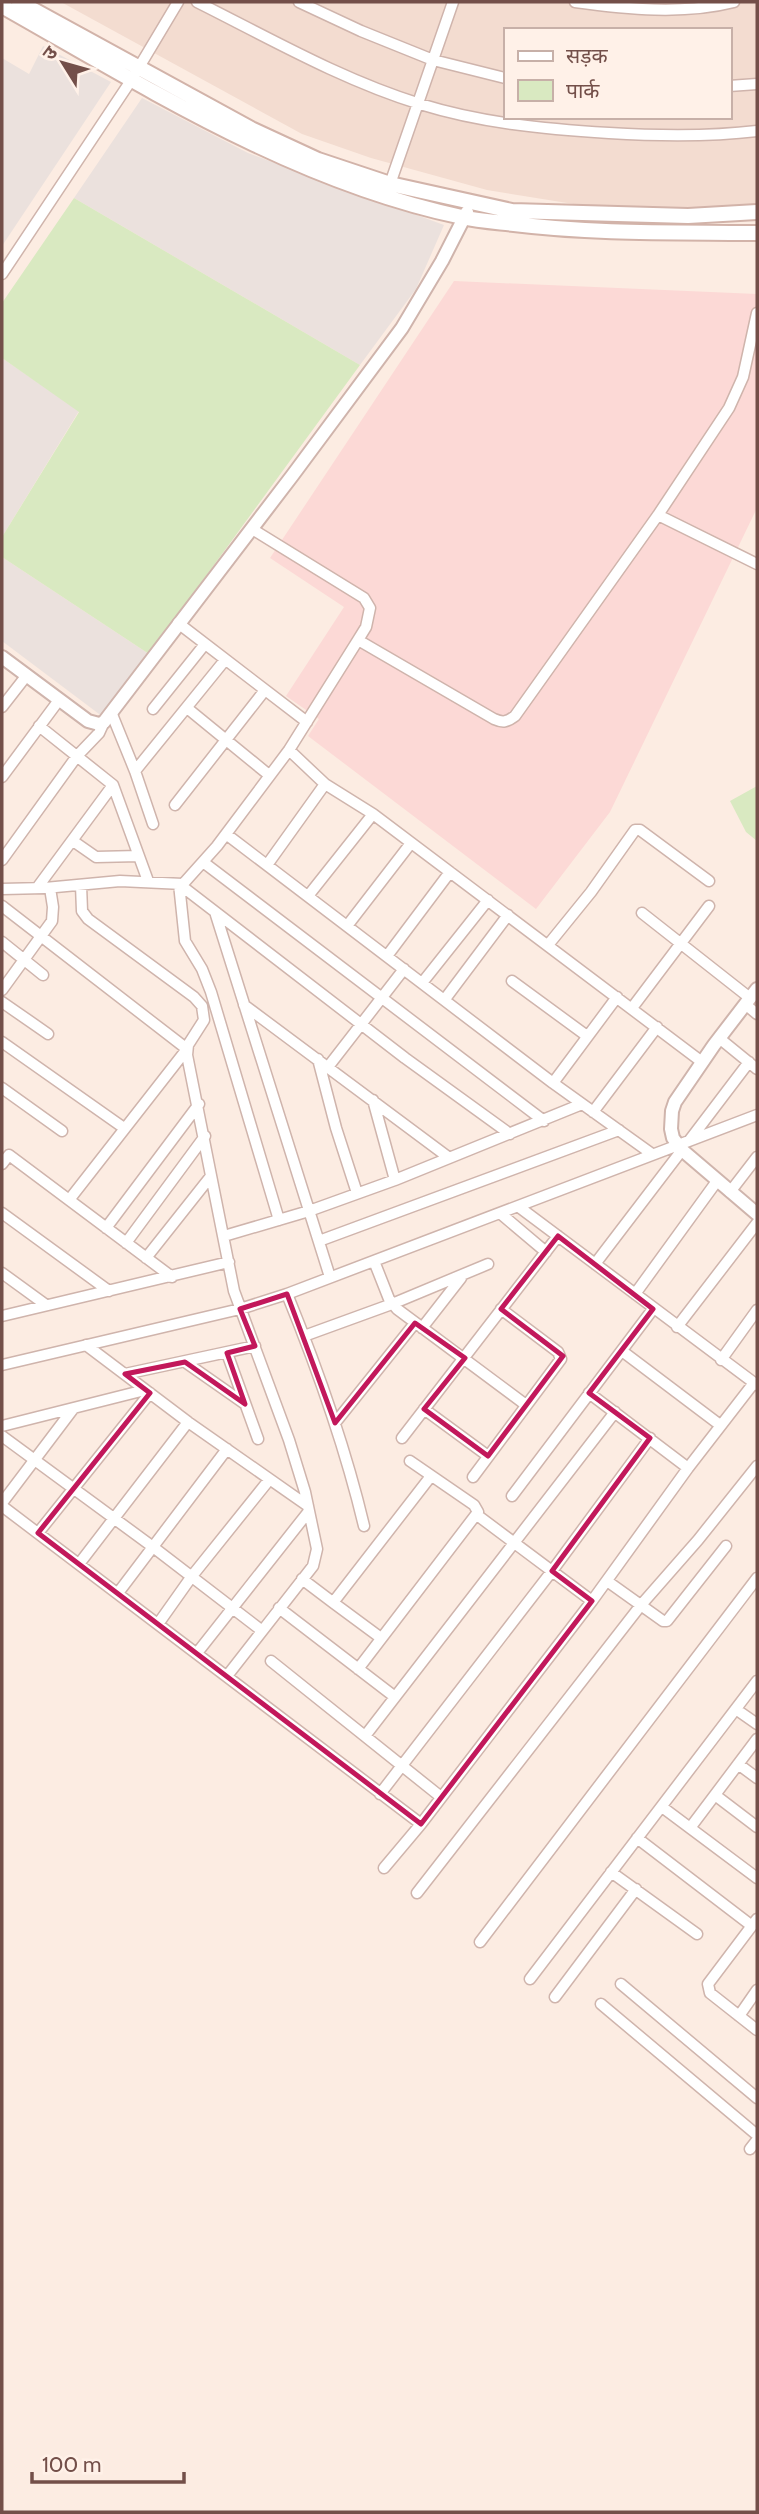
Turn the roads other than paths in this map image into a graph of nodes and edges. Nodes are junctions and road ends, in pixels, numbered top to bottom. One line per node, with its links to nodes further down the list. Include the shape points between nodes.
1 (19, 2): 10 (main road)
2 (178, 2): 10 (street)
3 (197, 2): 14 (street, via 346,75)
4 (299, 2): 9 (street)
5 (453, 2): 9 (street)
6 (575, 2): 7 (street, via 687,9)
7 (731, 2)
8 (2, 6): 10 (main road)
9 (433, 60): 11 (street); 14 (street)
10 (135, 73): 16 (main road, via 318,160); 19 (main road, via 267,151 332,179); 21 (street)
11 (504, 78)
12 (757, 84): 13 (street)
13 (731, 86)
14 (418, 103): 15 (street, via 467,117 550,129 697,137); 16 (street)
15 (757, 131)
16 (390, 184): 17 (main road)
17 (471, 204): 18 (main road, via 594,215); 19 (street)
18 (757, 212)
19 (464, 218): 20 (main road, via 564,230); 24 (street, via 402,327)
20 (757, 233)
21 (2, 274)
22 (757, 313): 23 (street, via 735,399)
23 (658, 515): 25 (street); 27 (street, via 508,721 494,719)
24 (252, 529): 26 (street); 27 (street, via 364,598 369,615)
25 (757, 564)
26 (178, 624): 28 (street); 37 (street)
27 (358, 640): 38 (street)
28 (205, 644): 30 (street); 36 (street)
29 (2, 657): 31 (street)
30 (225, 660): 32 (street); 35 (street)
31 (27, 675): 33 (street); 34 (street)
32 (265, 690): 38 (street); 40 (street)
33 (59, 700): 37 (street, via 94,723); 39 (street)
34 (2, 707)
35 (187, 708): 40 (street); 43 (street)
36 (153, 709)
37 (108, 717): 42 (street, via 96,738); 43 (street)
38 (307, 722): 41 (street)
39 (40, 726): 42 (street); 45 (street)
40 (226, 740): 44 (street); 48 (street)
41 (289, 750): 44 (street); 47 (street)
42 (77, 756): 46 (street); 55 (street)
43 (135, 771): 50 (street)
44 (269, 775): 51 (street)
45 (2, 777)
46 (113, 785): 52 (street); 54 (street)
47 (325, 785): 49 (street); 57 (street)
48 (175, 805)
49 (373, 814): 53 (street); 66 (street)
50 (153, 824)
51 (226, 834): 56 (street); 57 (street)
52 (73, 841): 54 (street, via 96,857); 64 (street)
53 (411, 843): 58 (street); 73 (street)
54 (139, 856): 59 (street)
55 (2, 860)
56 (203, 862): 61 (street); 85 (street)
57 (267, 866): 66 (street)
58 (450, 872): 67 (street); 78 (street)
59 (148, 881): 61 (street); 62 (street)
60 (709, 881): 77 (street, via 635,830)
61 (179, 884): 71 (street); 134 (street, via 185,941 209,985)
62 (81, 885): 65 (street); 99 (street, via 82,911 89,919 201,1003 204,1020)
63 (2, 888): 64 (street)
64 (37, 888): 65 (street)
65 (50, 888): 74 (street, via 53,918)
66 (308, 896): 73 (street)
67 (488, 900): 72 (street); 83 (street)
68 (2, 906): 74 (street)
69 (709, 906): 76 (street)
70 (642, 913): 76 (street)
71 (216, 914): 90 (street); 93 (street)
72 (508, 915): 77 (street); 88 (street)
73 (348, 926): 78 (street)
74 (41, 935): 79 (street); 99 (street)
75 (2, 942): 79 (street)
76 (681, 943): 87 (street); 91 (street)
77 (548, 945): 86 (street)
78 (387, 956): 80 (street)
79 (23, 959): 81 (street); 84 (street)
80 (404, 969): 83 (street); 85 (street)
81 (43, 975)
82 (512, 981): 96 (street)
83 (422, 983): 88 (street)
84 (2, 990)
85 (382, 997): 93 (street); 111 (street)
86 (617, 997): 91 (street); 96 (street)
87 (751, 997): 92 (street); 97 (street)
88 (445, 999): 104 (street)
89 (2, 1002): 95 (street)
90 (244, 1005): 100 (street); 130 (street)
91 (632, 1008): 94 (street)
92 (757, 1014)
93 (360, 1024): 103 (street); 115 (street)
94 (657, 1027): 101 (street); 109 (street)
95 (48, 1034)
96 (587, 1036): 104 (street)
97 (719, 1038): 101 (street); 102 (street)
98 (2, 1042): 112 (street)
99 (187, 1049): 107 (street); 112 (street)
100 (317, 1059): 103 (street); 127 (street)
101 (702, 1062): 117 (street, via 672,1111 671,1129)
102 (753, 1066): 117 (street)
103 (328, 1067): 106 (street)
104 (553, 1083): 108 (street)
105 (2, 1088): 114 (street)
106 (373, 1099): 120 (street); 124 (street)
107 (199, 1104): 116 (street); 136 (street)
108 (582, 1104): 109 (street); 111 (street)
109 (593, 1112): 113 (street)
110 (757, 1115): 117 (street)
111 (544, 1121): 115 (street)
112 (124, 1128): 128 (street)
113 (619, 1130): 119 (street); 139 (street)
114 (62, 1132)
115 (510, 1134): 120 (street)
116 (205, 1136): 123 (street); 140 (street)
117 (683, 1146): 119 (street); 125 (street); 146 (street)
118 (5, 1152): 122 (street); 128 (street)
119 (652, 1154): 129 (street)
120 (449, 1157): 124 (street)
121 (757, 1157): 126 (street)
122 (2, 1164)
123 (211, 1176): 137 (street); 142 (street)
124 (395, 1180): 127 (street)
125 (717, 1181): 126 (street); 153 (street)
126 (730, 1192): 132 (street)
127 (357, 1193): 130 (street)
128 (69, 1200): 136 (street)
129 (520, 1207): 133 (street); 138 (street)
130 (309, 1211): 134 (street); 139 (street)
131 (2, 1213): 151 (street)
132 (757, 1213)
133 (500, 1214): 141 (street); 143 (street)
134 (279, 1220): 137 (street)
135 (757, 1223): 162 (street)
136 (106, 1228): 140 (street)
137 (224, 1236): 144 (street)
138 (558, 1236): 141 (street); 146 (street)
139 (318, 1241): 150 (street)
140 (127, 1243): 142 (street)
141 (546, 1252): 158 (street)
142 (146, 1258): 149 (street)
143 (374, 1261): 150 (street); 154 (street)
144 (229, 1262): 149 (street); 157 (street)
145 (488, 1264): 148 (street)
146 (595, 1264): 153 (street)
147 (2, 1273): 155 (street)
148 (462, 1276): 154 (street); 161 (street)
149 (172, 1277): 151 (street)
150 (330, 1277): 152 (street)
151 (109, 1291): 155 (street)
152 (287, 1294): 157 (street); 163 (street)
153 (635, 1294): 156 (street)
154 (392, 1304): 161 (street); 163 (street)
155 (46, 1305): 160 (street)
156 (653, 1308): 162 (street); 166 (street)
157 (240, 1309): 164 (street); 165 (street)
158 (501, 1310): 168 (street); 177 (street, via 560,1355)
159 (757, 1310): 169 (street)
160 (2, 1316)
161 (419, 1325): 168 (street); 182 (street)
162 (677, 1327): 169 (street)
163 (304, 1336): 182 (street)
164 (86, 1345): 171 (street); 172 (street)
165 (255, 1346): 167 (street); 201 (street)
166 (622, 1352): 175 (street); 183 (street)
167 (227, 1353): 170 (street); 176 (street)
168 (465, 1358): 177 (street); 179 (street)
169 (721, 1360): 173 (street)
170 (185, 1362): 172 (street); 176 (street)
171 (2, 1365)
172 (125, 1374): 174 (street)
173 (755, 1385): 183 (street)
174 (148, 1391): 178 (street); 181 (street); 198 (street)
175 (589, 1393): 180 (street); 199 (street)
176 (245, 1404): 188 (street)
177 (526, 1405): 190 (street)
178 (73, 1409): 184 (street); 191 (street)
179 (424, 1409): 186 (street); 190 (street)
180 (615, 1412): 187 (street); 206 (street)
181 (188, 1422): 189 (street); 203 (street)
182 (335, 1423): 204 (street)
183 (720, 1425): 194 (street)
184 (2, 1426)
185 (2, 1436): 191 (street)
186 (402, 1438)
187 (650, 1438): 194 (street); 210 (street)
188 (258, 1439)
189 (228, 1450): 197 (street); 208 (street)
190 (488, 1456): 196 (street)
191 (35, 1459): 198 (street); 200 (street)
192 (410, 1461): 195 (street)
193 (757, 1466): 218 (street)
194 (688, 1468): 214 (street)
195 (431, 1476): 202 (street, via 478,1508); 217 (street)
196 (473, 1477)
197 (270, 1480): 201 (street); 211 (street)
198 (74, 1489): 203 (street); 205 (street)
199 (512, 1496)
200 (2, 1504): 205 (street)
201 (308, 1509): 213 (street, via 317,1555); 219 (street)
202 (477, 1515): 206 (street); 223 (street)
203 (114, 1518): 208 (street); 209 (street)
204 (364, 1526)
205 (38, 1533): 209 (street)
206 (515, 1542): 210 (street); 229 (street)
207 (726, 1546): 218 (street, via 667,1621)
208 (153, 1547): 211 (street); 215 (street)
209 (79, 1564): 215 (street)
210 (552, 1571): 216 (street); 235 (street)
211 (192, 1576): 219 (street); 221 (street)
212 (757, 1578): 252 (street)
213 (302, 1579): 217 (street); 220 (street)
214 (607, 1581): 216 (street); 218 (street)
215 (118, 1593): 221 (street)
216 (592, 1601): 239 (street)
217 (335, 1604): 223 (street)
218 (641, 1605): 249 (street)
219 (232, 1606): 222 (street); 224 (street)
220 (279, 1608): 222 (street); 226 (street)
221 (158, 1624): 224 (street)
222 (261, 1630): 227 (street)
223 (381, 1638): 226 (street)
224 (197, 1653): 227 (street)
225 (271, 1661): 232 (street)
226 (358, 1669): 229 (street)
227 (227, 1676): 237 (street)
228 (757, 1681): 230 (street)
229 (395, 1697): 232 (street)
230 (737, 1710): 231 (street); 240 (street)
231 (757, 1724)
232 (365, 1737): 235 (street)
233 (757, 1739): 234 (street)
234 (738, 1764): 236 (street); 238 (street)
235 (402, 1765): 237 (street); 239 (street)
236 (757, 1778)
237 (380, 1794): 241 (street)
238 (715, 1795): 242 (street); 243 (street)
239 (441, 1797): 241 (street)
240 (662, 1807): 243 (street); 244 (street)
241 (421, 1824): 245 (street)
242 (757, 1827)
243 (690, 1828): 247 (street)
244 (637, 1838): 246 (street); 250 (street)
245 (384, 1868)
246 (611, 1871): 248 (street); 253 (street)
247 (757, 1878)
248 (636, 1889): 251 (street); 256 (street)
249 (416, 1893)
250 (754, 1923): 258 (street, via 708,1984 710,1993)
251 (696, 1934)
252 (481, 1942)
253 (530, 1979)
254 (621, 1984): 260 (street)
255 (757, 1990): 258 (street)
256 (555, 1997)
257 (601, 2004): 261 (street)
258 (739, 2016): 259 (street)
259 (757, 2030)
260 (757, 2098)
261 (757, 2137): 262 (street)
262 (750, 2149)

